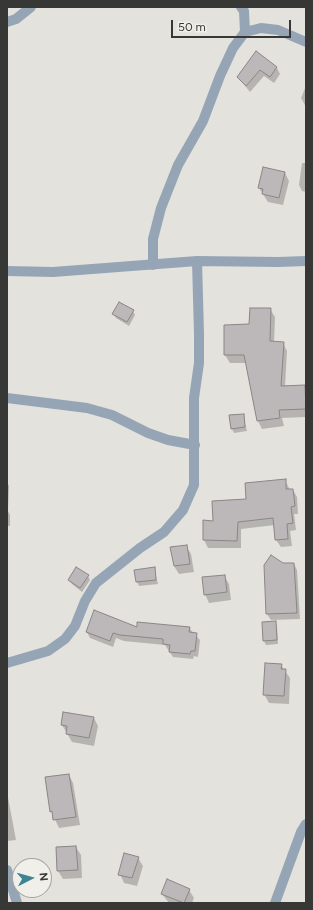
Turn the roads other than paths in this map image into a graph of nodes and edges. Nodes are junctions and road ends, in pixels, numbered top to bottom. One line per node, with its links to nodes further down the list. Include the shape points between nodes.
1 (31, 7): 3 (street, via 16,19)
2 (244, 8): 4 (street)
3 (7, 22)
4 (245, 32): 5 (street, via 261,28 278,30); 8 (street, via 233,48 203,121 178,165 160,208 153,239)
5 (306, 42)
6 (306, 260): 7 (street)
7 (197, 261): 8 (street); 11 (street, via 200,334 194,398)
8 (153, 265): 9 (street, via 53,272)
9 (7, 271)
10 (7, 398): 11 (street, via 87,408 112,415 168,440)
11 (195, 445): 12 (street, via 194,485 183,510 164,532 96,583 75,626 65,639 48,651)
12 (7, 663)
13 (306, 824): 16 (street)
14 (7, 870): 15 (street)
15 (17, 903)
16 (275, 903)

